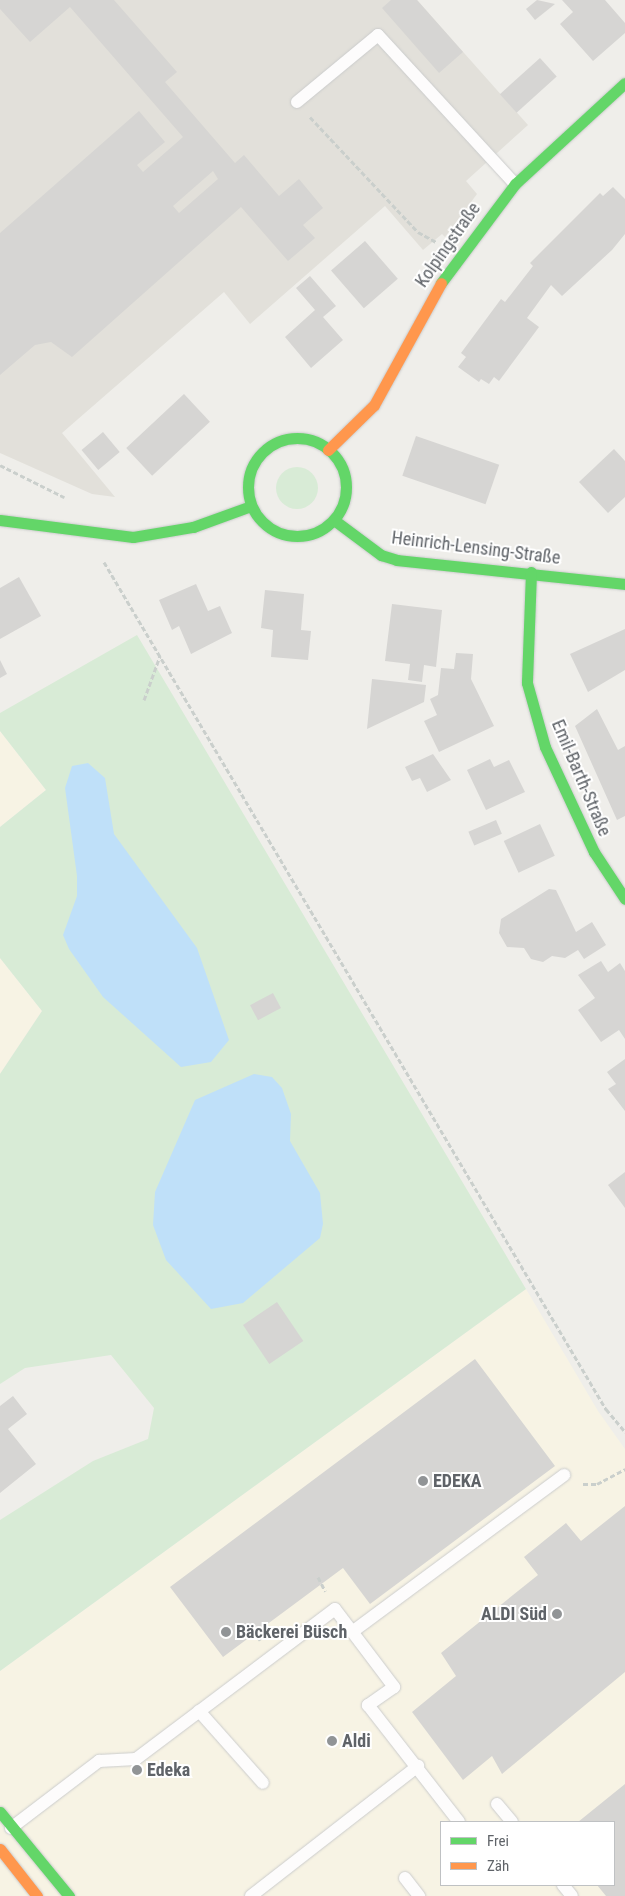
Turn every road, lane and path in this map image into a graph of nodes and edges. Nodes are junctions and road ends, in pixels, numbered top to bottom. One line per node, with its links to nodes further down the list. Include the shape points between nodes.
1 (625, 83): 3 (street, Kolpingstraße)
2 (297, 102): 3 (lane, via 378,35); 4 (path, via 418,232)
3 (515, 184): 4 (street, Kolpingstraße)
4 (459, 254): 5 (street, Kolpingstraße, via 374,405)
5 (328, 450): 8 (street, via 298,438 268,448 250,474); 10 (street, via 344,476 346,491)
6 (0, 465): 7 (path)
7 (67, 499)
8 (252, 506): 9 (street, via 193,527 133,537); 10 (street, via 273,530 288,536 314,534)
9 (0, 520)
10 (334, 520): 11 (street, Heinrich-Lensing-Straße, via 381,554 397,560)
11 (530, 572): 13 (street, Heinrich-Lensing-Straße); 16 (street, Emil-Barth-Straße, via 527,683 545,747 594,852)
12 (108, 574): 14 (path)
13 (625, 584)
14 (160, 656): 15 (path); 17 (path, via 606,1409)
15 (144, 700)
16 (625, 899)
17 (625, 1432)
18 (625, 1469): 19 (path, via 587,1486)
19 (564, 1475): 20 (lane)
20 (352, 1632): 21 (lane, via 335,1609); 22 (lane, via 394,1687 368,1705)
21 (200, 1711): 23 (lane); 28 (lane, via 136,1759 99,1761)
22 (418, 1766): 26 (lane); 35 (lane)
23 (263, 1783)
24 (497, 1804): 27 (lane)
25 (0, 1812): 28 (street)
26 (458, 1821)
27 (511, 1821)
28 (12, 1827): 29 (lane); 34 (street)
29 (0, 1838)
30 (0, 1849): 33 (street)
31 (405, 1878): 36 (lane)
32 (564, 1886): 37 (lane)
33 (37, 1896)
34 (69, 1896)
35 (251, 1896)
36 (419, 1896)
37 (572, 1896)

